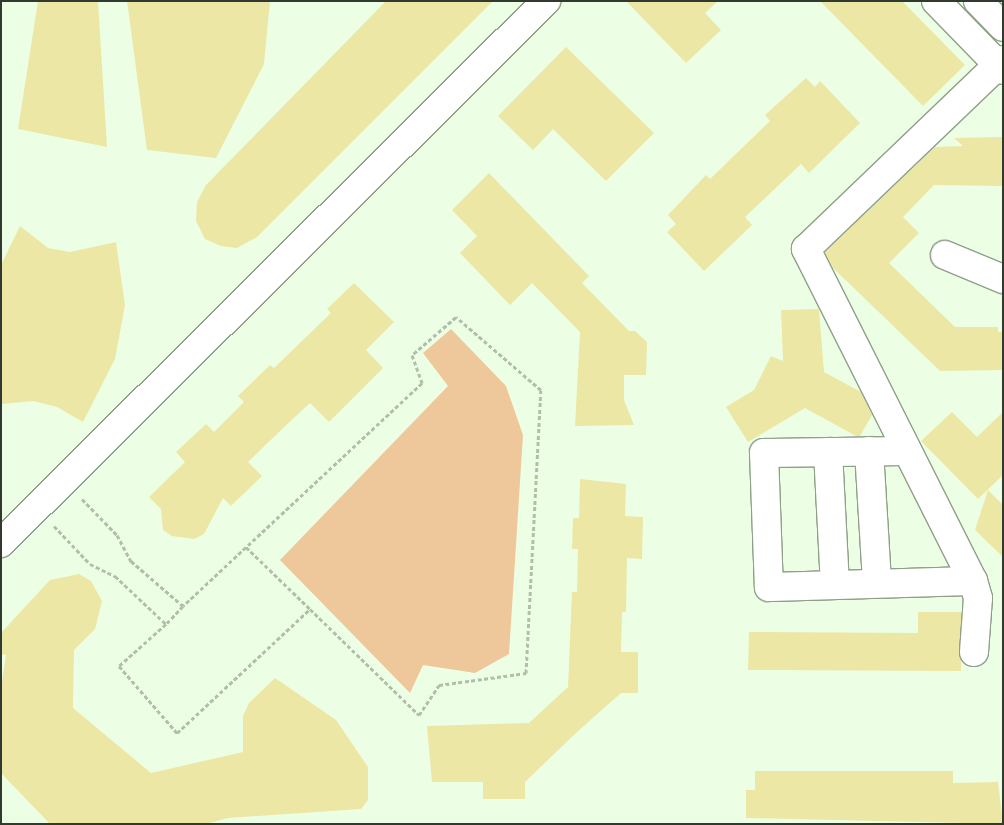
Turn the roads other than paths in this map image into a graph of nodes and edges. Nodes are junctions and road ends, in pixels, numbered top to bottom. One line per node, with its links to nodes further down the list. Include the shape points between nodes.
1 (546, 1): 11 (street)
2 (936, 1): 5 (street)
3 (978, 1): 4 (street)
4 (1003, 27)
5 (1001, 65): 9 (street, via 806,249)
6 (944, 255): 7 (street)
7 (1003, 279)
8 (869, 451): 9 (street); 10 (street); 13 (street)
9 (908, 451): 12 (street)
10 (828, 452): 14 (street); 14 (street, via 764,453 769,586)
11 (1, 543)
12 (973, 580): 13 (street); 15 (street, via 978,598)
13 (877, 583): 14 (street)
14 (835, 584)
15 (974, 652)

